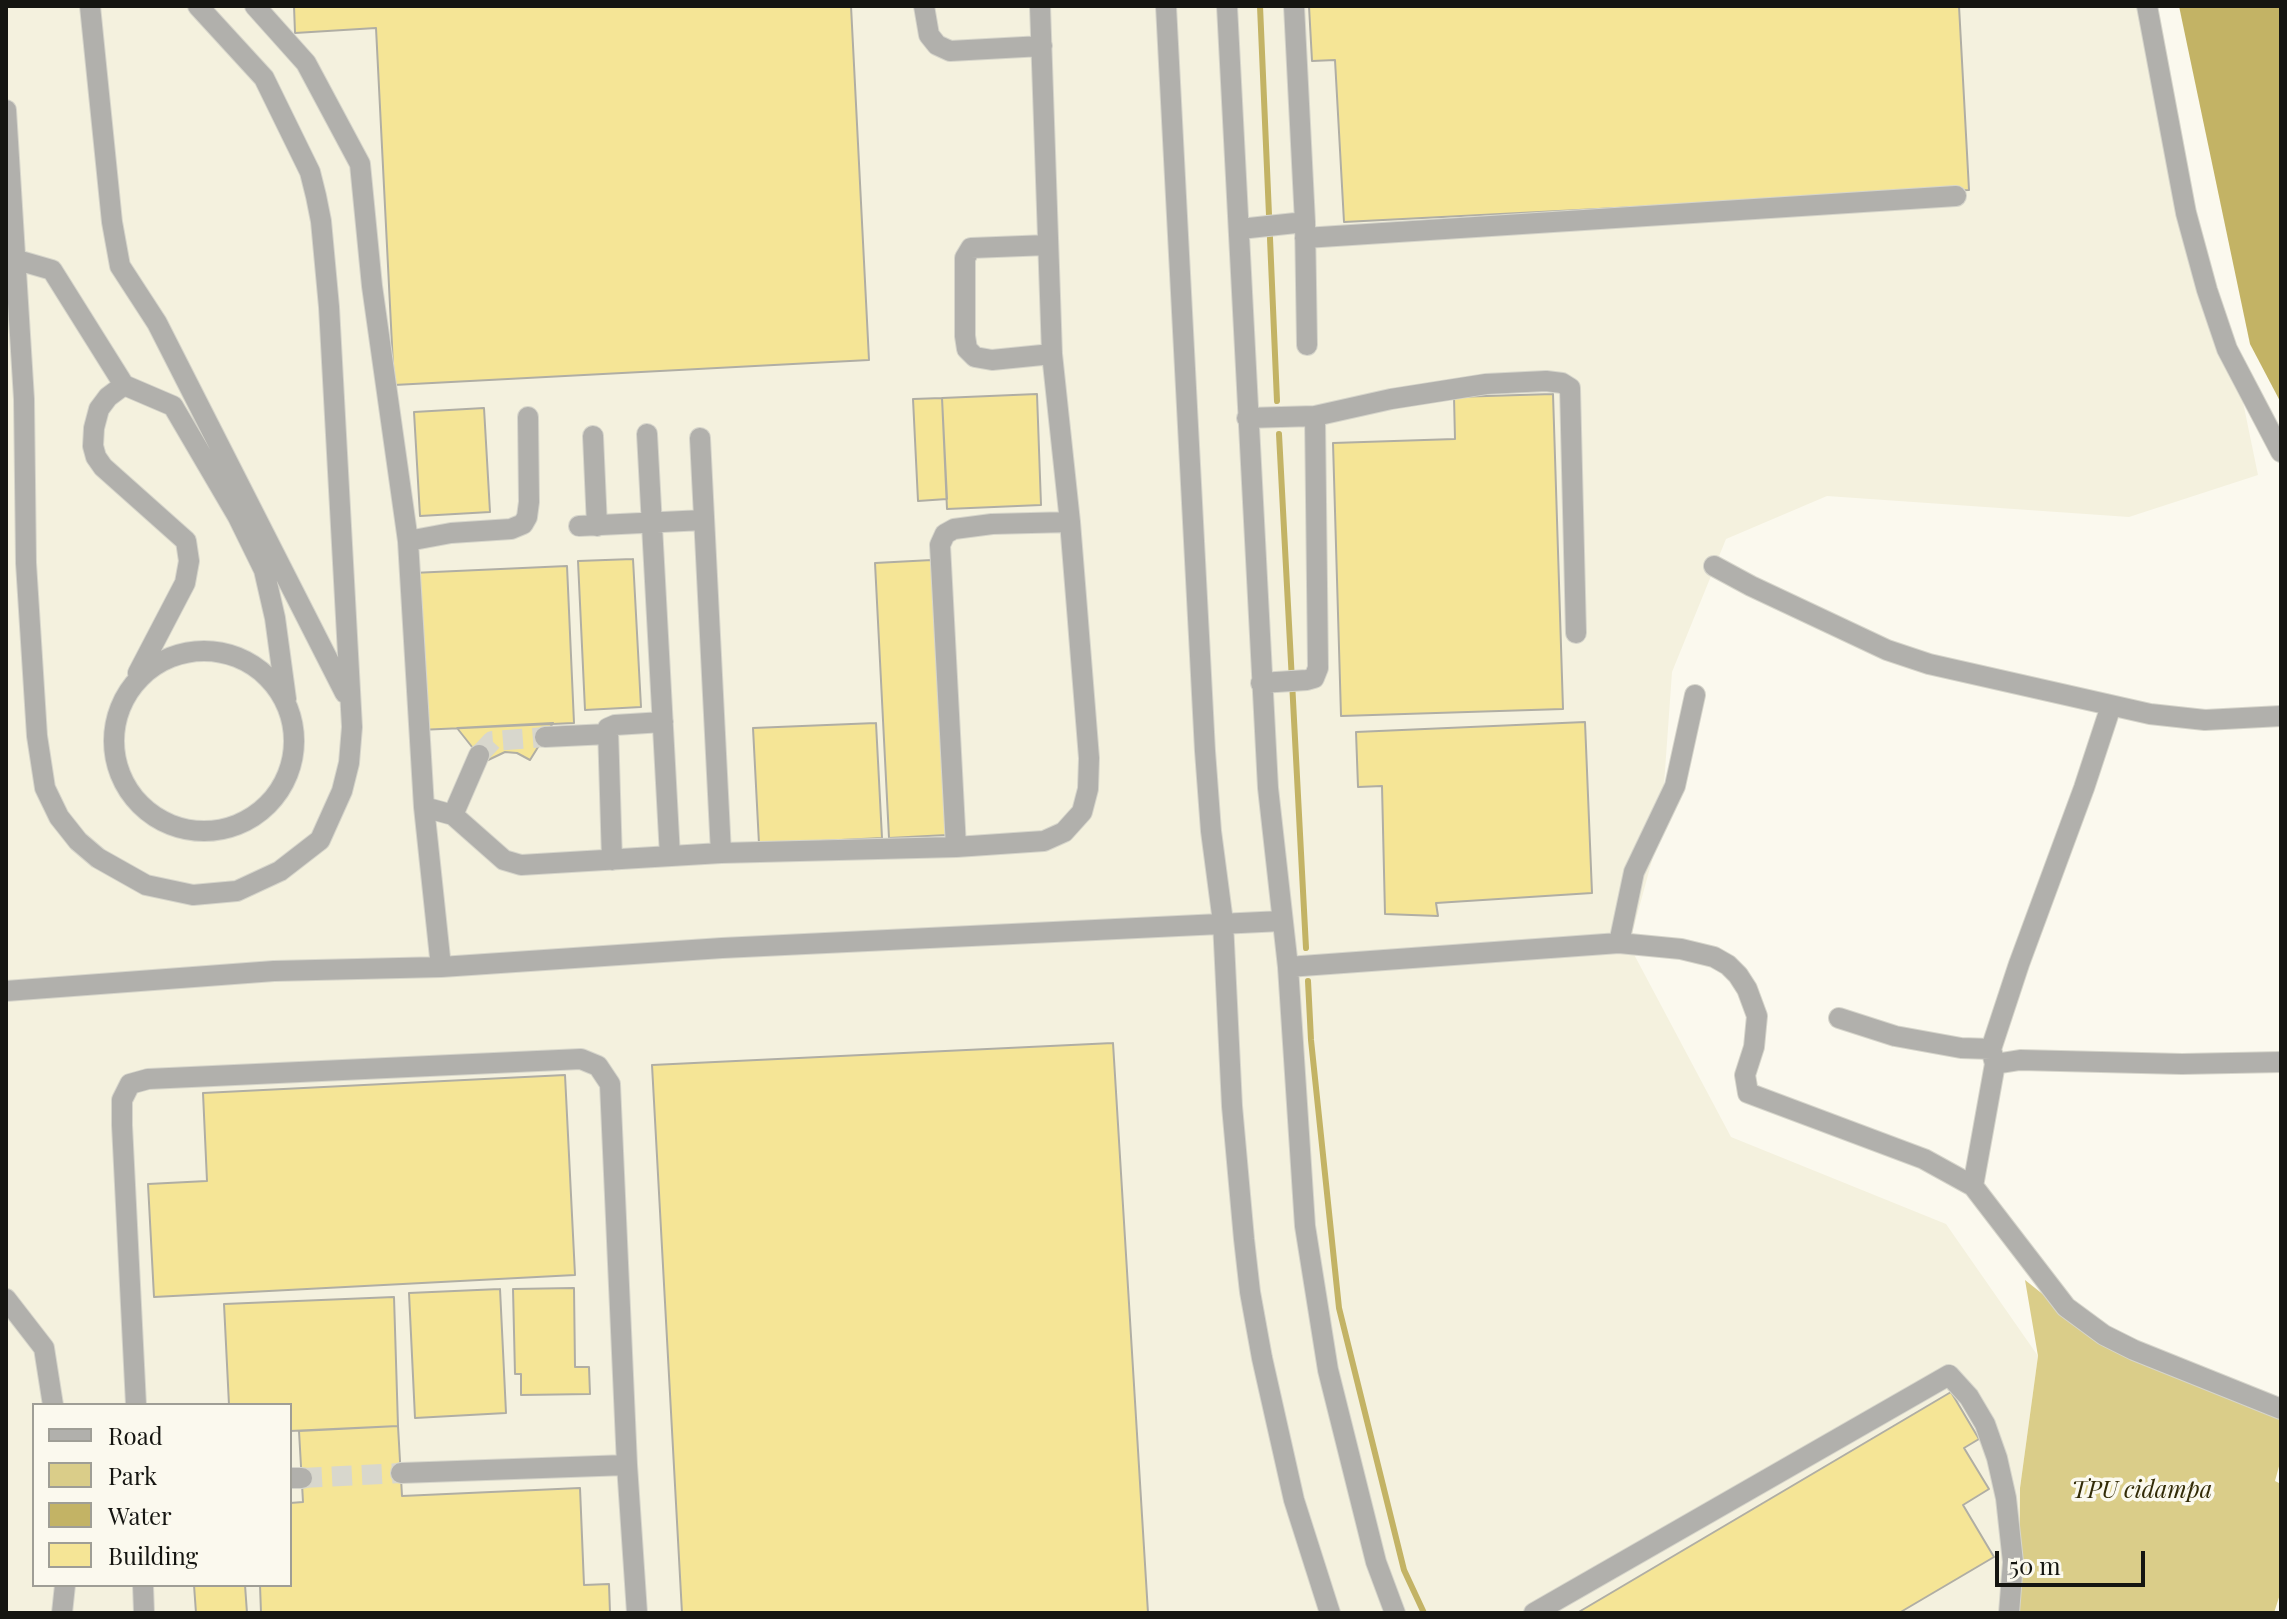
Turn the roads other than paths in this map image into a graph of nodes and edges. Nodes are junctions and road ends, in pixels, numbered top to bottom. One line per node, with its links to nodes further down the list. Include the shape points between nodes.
1 (90, 6): 37 (street, via 120,266 157,323)
2 (198, 6): 37 (street, via 264,78 310,172 316,196 329,307)
3 (255, 6): 30 (street, via 306,63 360,164)
4 (924, 6): 10 (street, via 929,35 950,51)
5 (1040, 6): 10 (street)
6 (1166, 6): 51 (street, via 1204,736)
7 (1227, 6): 13 (street)
8 (1294, 6): 14 (street)
9 (2147, 6): 26 (street, via 2186,213 2207,290 2227,349)
10 (1042, 46): 15 (street)
11 (6, 110): 16 (street)
12 (1956, 196): 14 (street)
13 (1260, 227): 14 (street); 22 (street)
14 (1305, 230): 17 (street)
15 (1048, 245): 18 (street); 18 (street, via 971,248 965,258 965,336 975,357)
16 (14, 259): 19 (street, via 52,270); 37 (street, via 37,736 45,788 69,832 98,858 146,885 193,895 237,891 263,881 320,840 349,763)
17 (1307, 345)
18 (1052, 354): 28 (street)
19 (124, 385): 34 (street, via 99,409 94,452 103,467 184,537 189,553 185,583); 36 (street, via 173,406 238,517 264,570)
20 (1315, 416): 22 (street); 32 (street, via 1486,384 1546,381 1570,388); 33 (street, via 1318,668 1314,678)
21 (528, 417): 30 (street, via 529,502 523,524)
22 (1247, 418): 33 (street, via 1256,558)
23 (647, 434): 29 (street)
24 (593, 436): 29 (street, via 588,526)
25 (700, 438): 27 (street)
26 (2281, 452)
27 (704, 520): 29 (street); 47 (street)
28 (1070, 522): 46 (street, via 1089,758 1082,812 1064,832 1044,841); 46 (street, via 954,529 940,545)
29 (652, 524): 40 (street)
30 (408, 541): 44 (street)
31 (1714, 566): 38 (street, via 1887,650)
32 (1576, 633)
33 (1281, 682): 50 (street, via 1268,788)
34 (131, 687): 36 (street, via 158,662 193,651 230,654 263,672); 36 (street, via 116,718 114,753 125,786 148,812 179,828 214,831 247,820 280,789 291,768 295,734)
35 (1695, 695): 52 (street, via 1675,786 1634,872)
36 (286, 700)
37 (350, 703)
38 (2111, 706): 39 (street, via 2205,720); 57 (street, via 2019,964)
39 (2281, 716)
40 (663, 722): 41 (street, via 615,725); 48 (street)
41 (608, 734): 42 (street); 49 (street)
42 (545, 737)
43 (479, 755): 45 (street)
44 (424, 807): 45 (street); 53 (street)
45 (453, 815): 49 (street, via 504,860 521,865)
46 (956, 847): 47 (street)
47 (721, 853): 48 (street)
48 (670, 856): 49 (street)
49 (612, 860)
50 (1282, 921): 51 (street); 54 (street)
51 (1223, 922): 53 (street); 71 (street, via 1232,1106 1250,1292 1294,1500)
52 (1619, 943): 54 (street); 59 (street, via 1701,952 1738,975 1757,1016 1745,1075 1748,1093 1924,1159)
53 (441, 967): 55 (street, via 274,971)
54 (1288, 967): 72 (street, via 1305,1226 1320,1333 1376,1562)
55 (6, 991)
56 (1839, 1018): 57 (street, via 1895,1036)
57 (1993, 1056): 58 (street, via 2182,1064); 59 (street)
58 (2281, 1062)
59 (1973, 1186): 63 (street, via 2066,1307 2104,1335)
60 (6, 1299): 61 (street, via 44,1348)
61 (53, 1403)
62 (136, 1403): 64 (street, via 122,1125 122,1100 130,1084 581,1059 598,1066 610,1084)
63 (2281, 1409)
64 (627, 1465): 65 (street); 70 (street)
65 (401, 1473)
66 (65, 1587): 68 (street)
67 (143, 1587): 69 (street)
68 (62, 1613)
69 (144, 1613)
70 (637, 1613)
71 (1330, 1613)
72 (1395, 1613)
73 (1534, 1613): 74 (street, via 1949,1375 1985,1424 1997,1458 2013,1562)
74 (2009, 1613)

